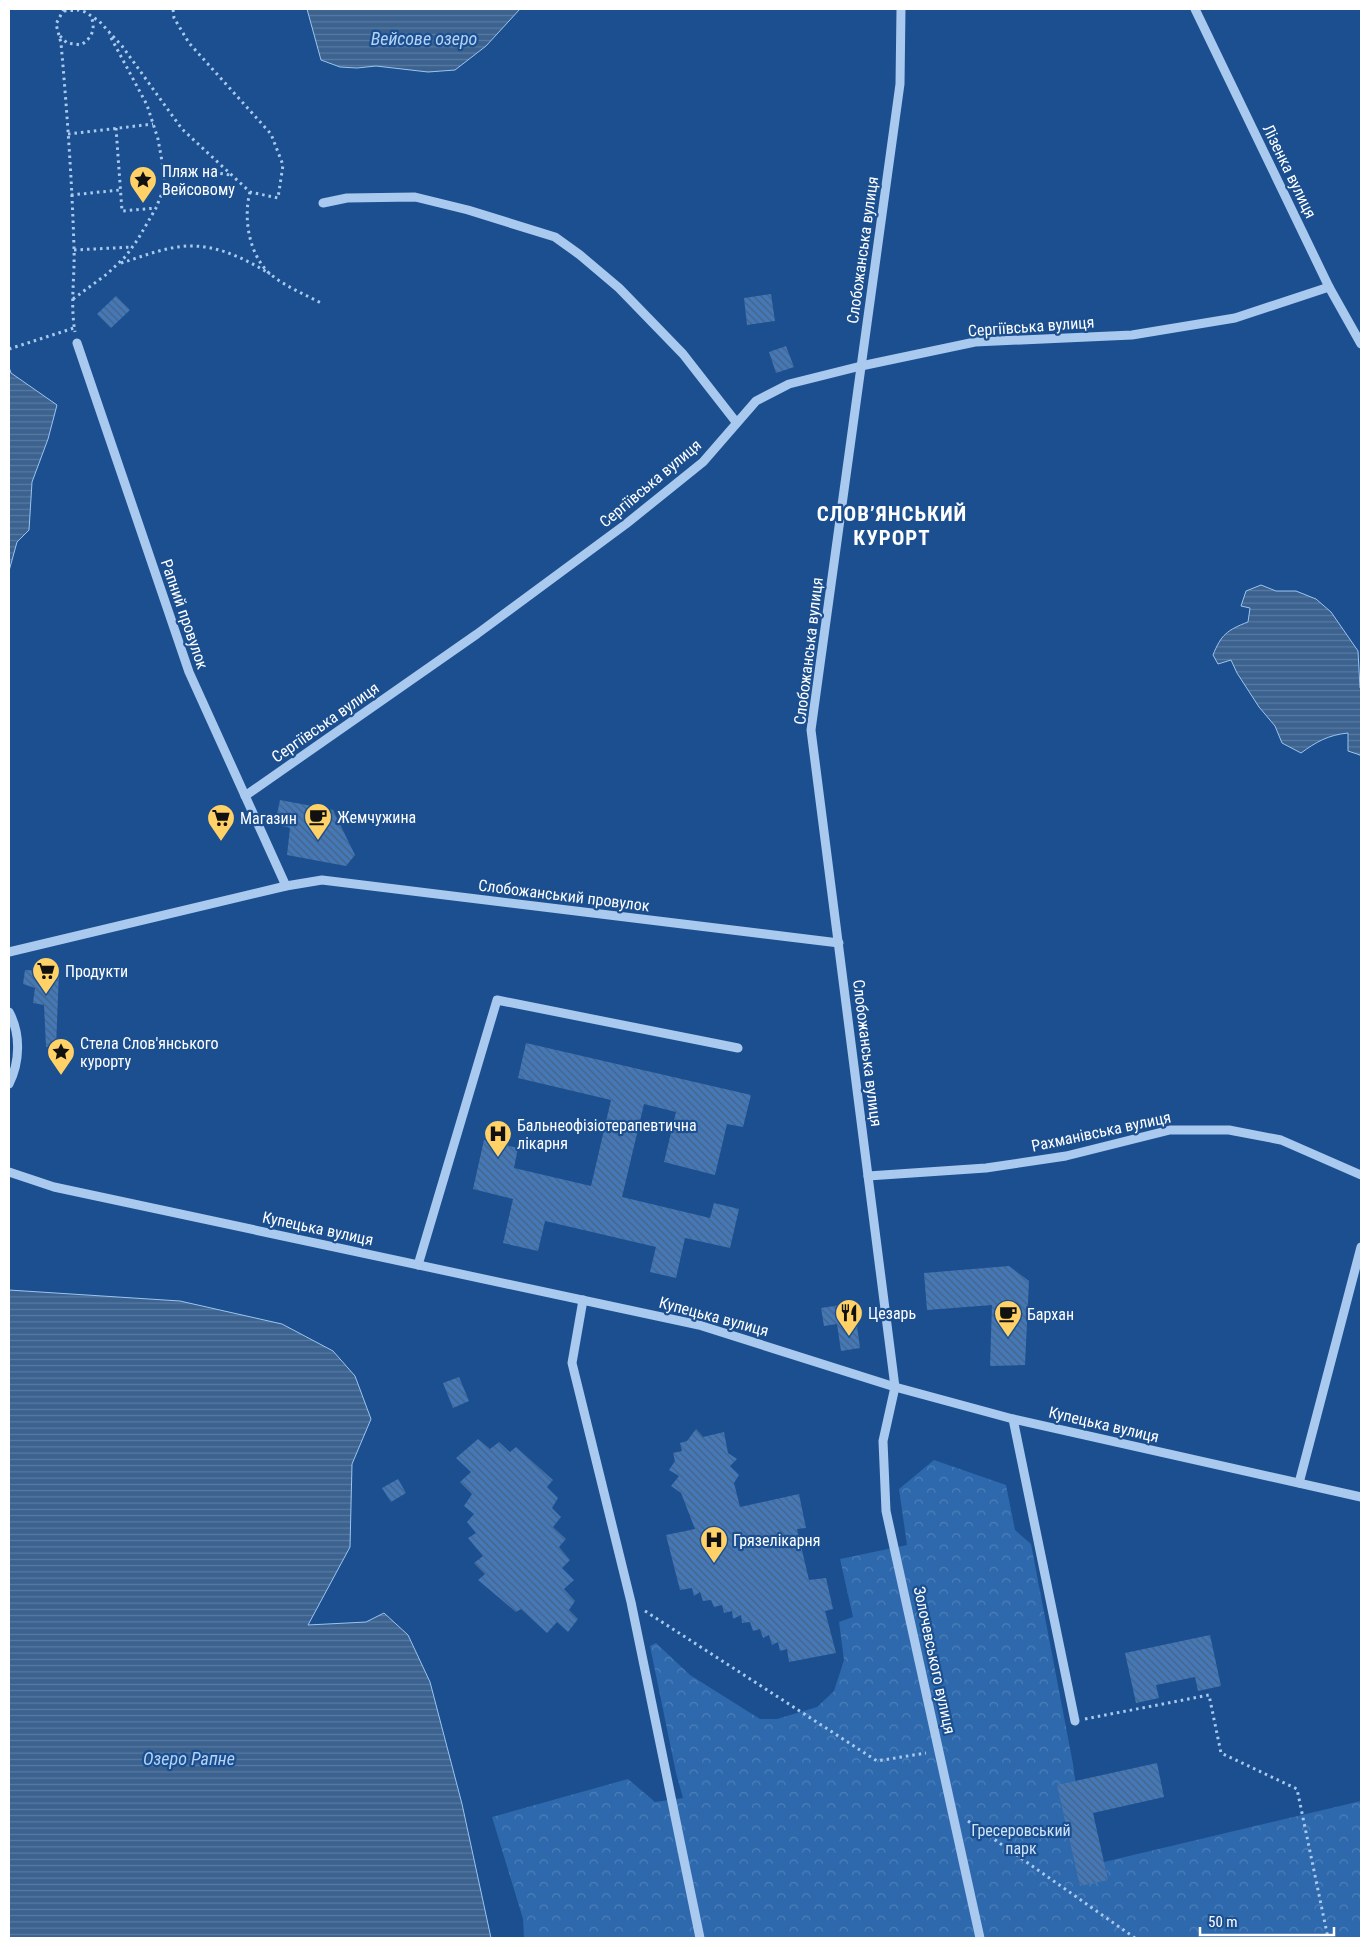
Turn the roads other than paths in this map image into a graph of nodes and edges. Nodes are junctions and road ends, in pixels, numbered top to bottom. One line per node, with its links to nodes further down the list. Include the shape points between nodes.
1 (901, 9): 7 (street, Слобожанська вулиця, via 900,84)
2 (1195, 9): 4 (street, Лізенка вулиця)
3 (323, 203): 8 (street, via 346,198 415,197 555,237 619,288 683,354)
4 (1329, 287): 6 (street, Лізенка вулиця); 7 (street, Сергіївська вулиця, via 1235,318 1132,335 975,342)
5 (77, 343): 9 (street, Рапний провулок, via 189,672)
6 (1361, 344)
7 (862, 366): 8 (street, Сергіївська вулиця, via 789,384 756,401); 11 (street, Слобожанська вулиця, via 811,730)
8 (736, 422): 9 (street, Сергіївська вулиця, via 703,462 626,524 477,634)
9 (245, 796): 10 (street, Рапний провулок)
10 (286, 886): 11 (street, Слобожанський провулок, via 322,880); 12 (street)
11 (840, 943): 18 (street, Слобожанська вулиця)
12 (9, 952)
13 (9, 1012): 15 (street, via 19,1047)
14 (738, 1048): 20 (street, via 497,1000)
15 (9, 1084)
16 (9, 1172): 20 (street, Купецька вулиця, via 54,1187)
17 (1361, 1175): 18 (street, Рахманівська вулиця, via 1281,1140 1229,1130 1170,1130 1066,1156 986,1168)
18 (868, 1176): 22 (street, Слобожанська вулиця)
19 (1361, 1247): 24 (street)
20 (418, 1265): 21 (street, Купецька вулиця)
21 (583, 1300): 22 (street, Купецька вулиця, via 699,1325); 27 (street, via 572,1363 631,1602)
22 (895, 1386): 23 (street, Купецька вулиця); 28 (street, Золочевського вулиця, via 883,1441 886,1510)
23 (1013, 1419): 24 (street, Купецька вулиця); 26 (street)
24 (1299, 1483): 25 (street, Купецька вулиця)
25 (1361, 1497)
26 (1075, 1721)
27 (700, 1938)
28 (980, 1938)

